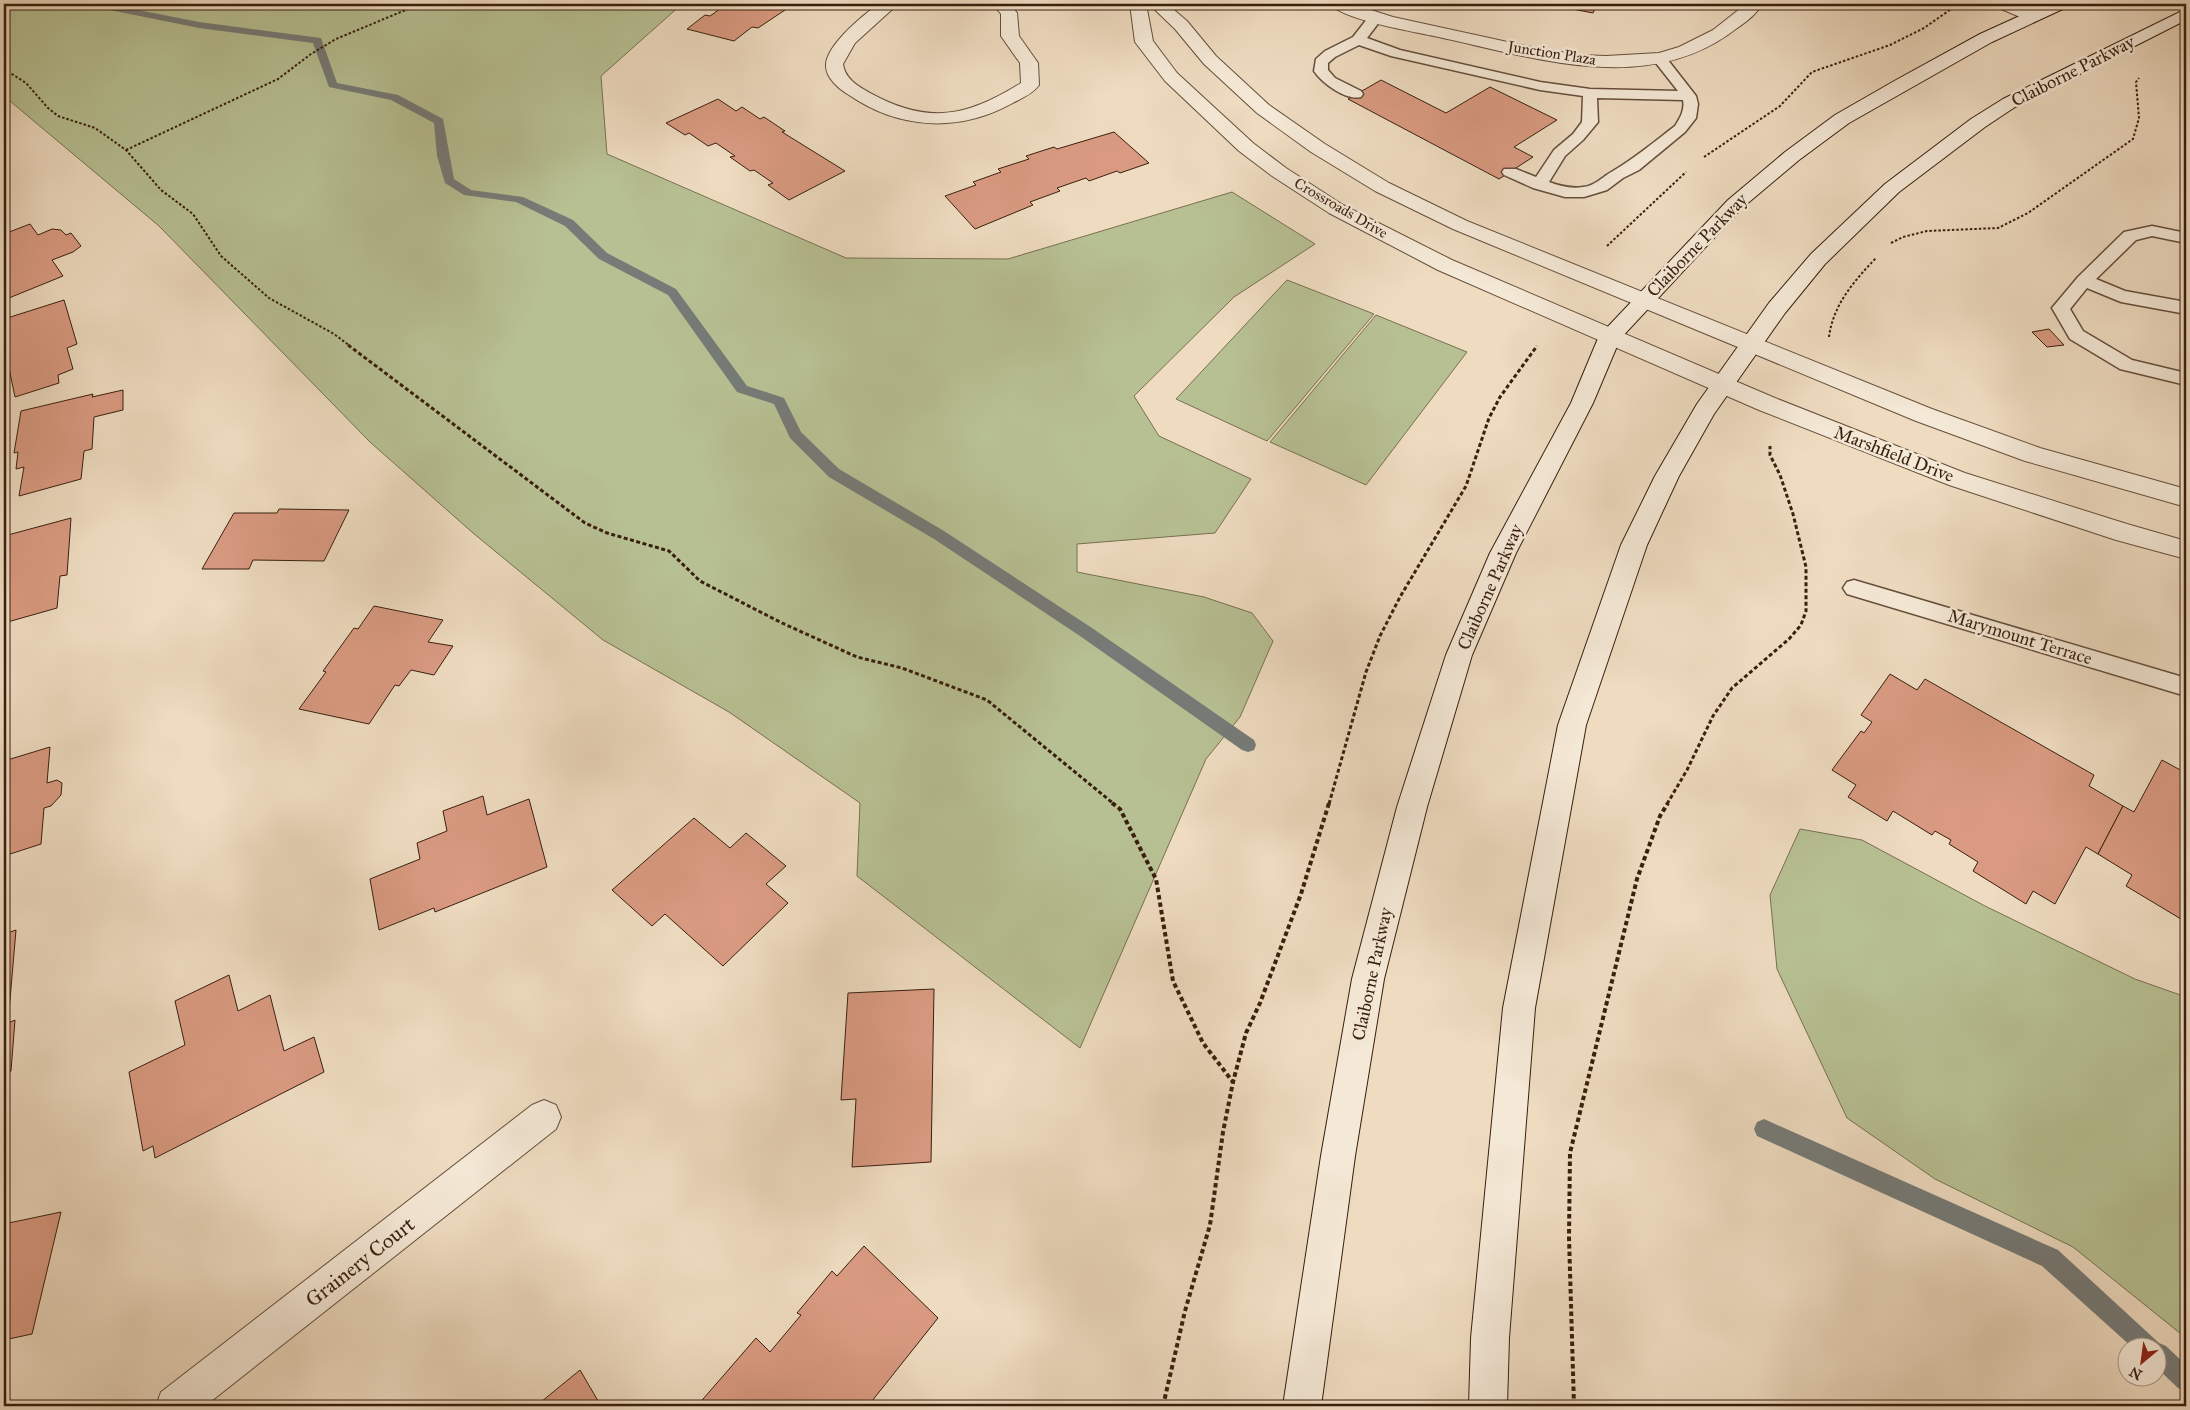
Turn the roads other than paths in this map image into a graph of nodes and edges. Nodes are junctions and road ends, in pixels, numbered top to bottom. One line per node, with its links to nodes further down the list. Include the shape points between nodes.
1 (890, 4): 2 (street, via 879,10 840,50 834,65 836,74 848,87 885,109 931,119 980,112 1003,103 1030,85 1030,63 1010,36 1009,13)
2 (1001, 4)
3 (1138, 4): 23 (street, Crossroads Drive, via 1144,42 1171,77 1246,147 1279,172 1336,209 1445,265)
4 (1156, 4): 21 (street, via 1181,25 1210,60 1263,109 1382,188 1460,225)
5 (1339, 4): 11 (street, Junction Plaza)
6 (1754, 4): 13 (street, Junction Plaza, via 1716,37 1693,49)
7 (2005, 4): 10 (street)
8 (2059, 4): 10 (street, Claiborne Parkway)
9 (2186, 14): 24 (street, Claiborne Parkway, via 2009,103 1892,188 1818,259)
10 (2033, 16): 21 (street, Claiborne Parkway, via 1969,47 1842,119 1735,204)
11 (1376, 17): 12 (lane); 13 (street, Junction Plaza, via 1554,56 1593,61)
12 (1358, 40): 14 (lane, via 1396,53 1540,86); 15 (lane, via 1321,62 1321,71 1330,81)
13 (1659, 58): 16 (lane)
14 (1590, 93): 16 (lane); 18 (lane, via 1590,122 1559,153)
15 (1356, 94)
16 (1689, 96): 18 (lane, via 1688,118 1680,129 1633,167 1601,187 1584,192 1565,192)
17 (1510, 172): 18 (lane)
18 (1539, 185)
19 (2186, 238): 20 (lane, via 2152,232 2130,236)
20 (2084, 281): 22 (lane, via 2121,296); 25 (lane, via 2061,308 2076,335 2126,365)
21 (1644, 299): 23 (street, Claiborne Parkway); 24 (street)
22 (2186, 308)
23 (1610, 336): 26 (street, Marshfield Drive); 33 (street, Claiborne Parkway, via 1582,403 1503,553 1459,655 1412,807 1368,979 1338,1156)
24 (1751, 344): 26 (street, Claiborne Parkway); 27 (street, via 1924,415 2033,455)
25 (2186, 379)
26 (1723, 385): 28 (street, Marshfield Drive, via 1957,479); 34 (street, Claiborne Parkway, via 1667,476 1634,545 1572,725 1519,1008 1490,1338)
27 (2186, 498)
28 (2186, 550)
29 (1854, 588): 30 (lane, Marymount Terrace)
30 (2186, 687)
31 (544, 1117): 32 (street, Grainery Court)
32 (176, 1406)
33 (1302, 1406)
34 (1488, 1406)

